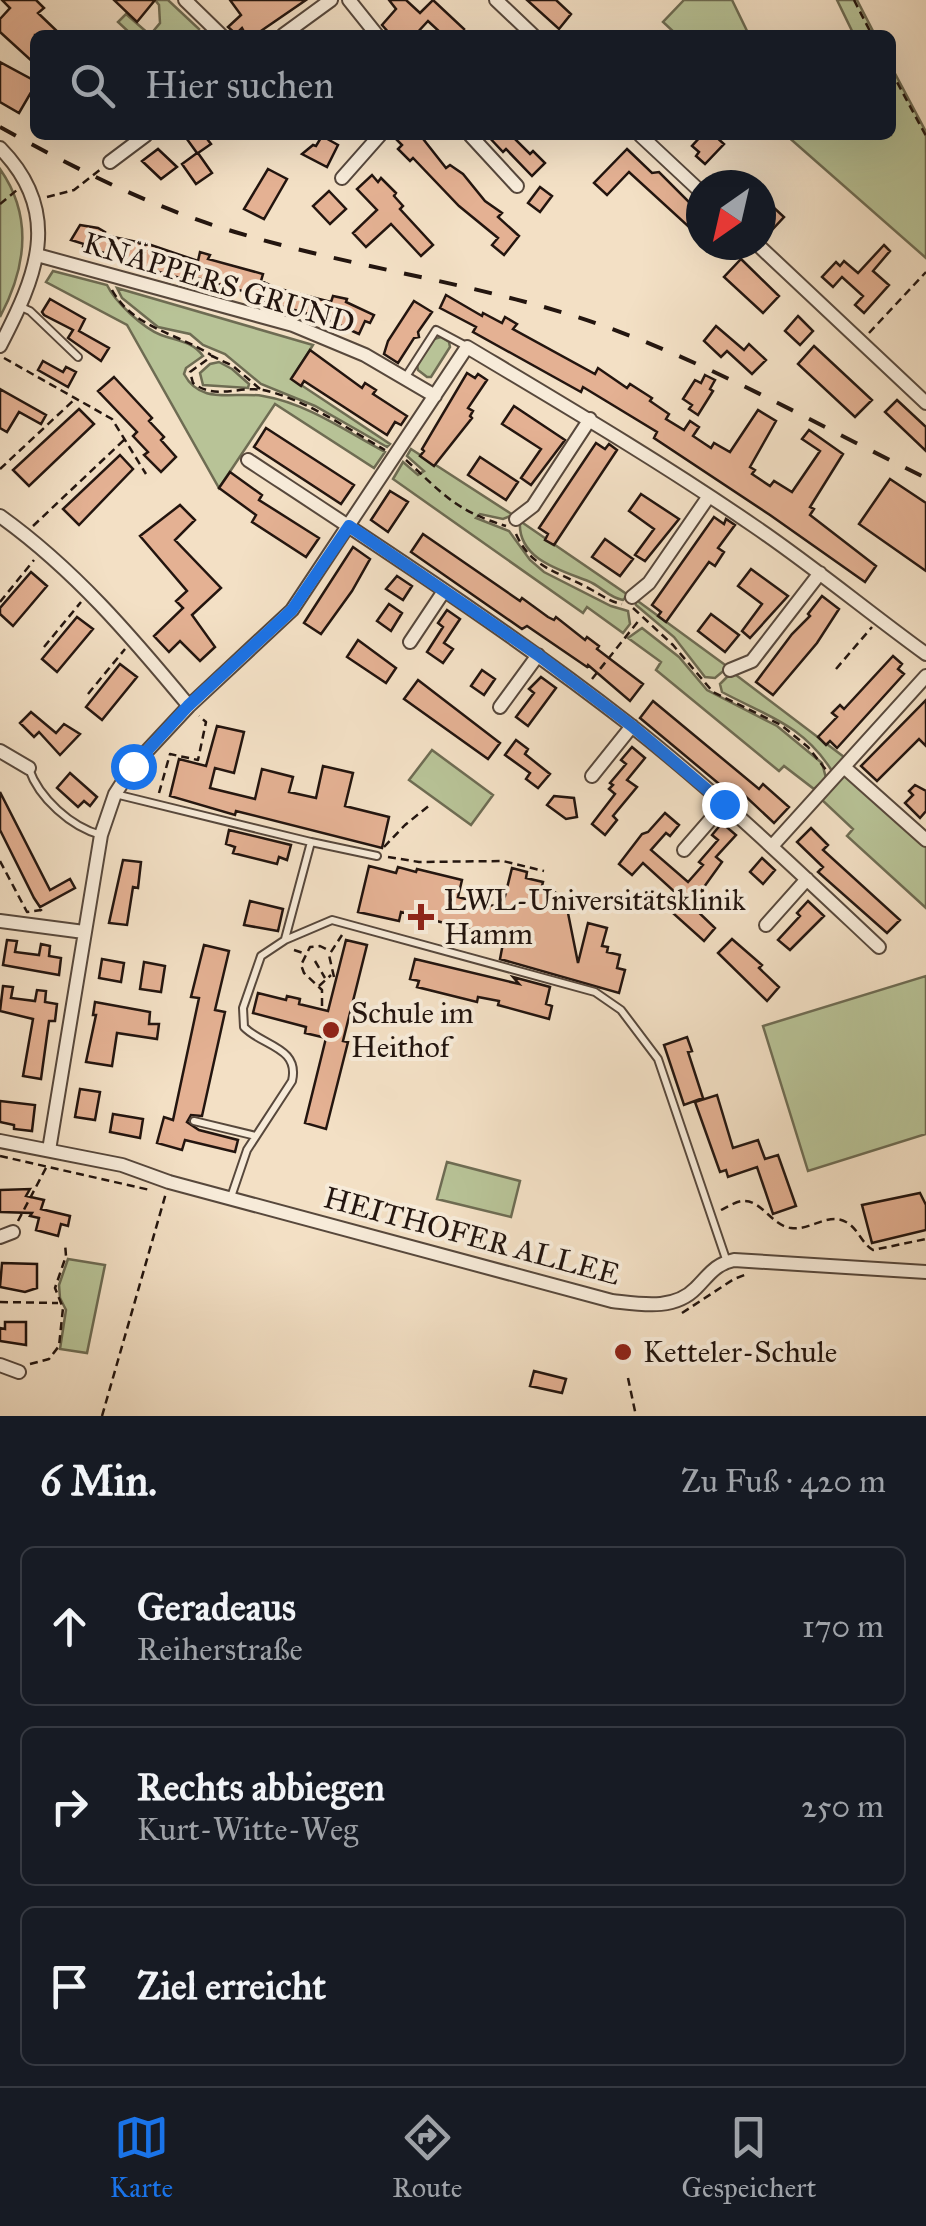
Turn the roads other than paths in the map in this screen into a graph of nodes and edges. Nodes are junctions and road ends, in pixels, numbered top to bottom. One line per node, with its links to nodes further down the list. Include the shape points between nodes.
1 (185, 0): 5 (street)
2 (332, 0): 6 (street)
3 (348, 0): 7 (street)
4 (496, 0): 8 (street)
5 (217, 30)
6 (290, 30)
7 (373, 30)
8 (528, 30)
9 (139, 140): 14 (street)
10 (376, 140): 15 (street)
11 (475, 140): 17 (street)
12 (645, 140): 16 (street)
13 (5, 153): 18 (street, via 33,200)
14 (110, 162)
15 (342, 178)
16 (686, 178)
17 (517, 186)
18 (37, 255): 20 (street); 24 (street, KNÄPPERS GRUND, via 294,325)
19 (774, 260): 26 (street)
20 (21, 307): 21 (street); 23 (lane)
21 (0, 346)
22 (467, 347): 24 (lane, via 436,330); 25 (street); 27 (street)
23 (78, 357)
24 (405, 378): 25 (street, KNÄPPERS GRUND)
25 (434, 396): 32 (street)
26 (926, 403)
27 (590, 420): 29 (street); 31 (street, via 533,506)
28 (248, 460): 32 (street)
29 (709, 496): 33 (street); 35 (street, via 650,582)
30 (0, 516): 41 (street, via 89,592)
31 (516, 519)
32 (349, 526): 34 (street); 41 (street, via 292,610)
33 (820, 573): 37 (street); 39 (street, via 752,661)
34 (444, 591): 36 (street); 38 (street)
35 (632, 597)
36 (410, 642)
37 (926, 654)
38 (538, 655): 42 (street); 43 (street)
39 (730, 670)
40 (926, 676): 45 (street)
41 (188, 706): 48 (street)
42 (500, 707)
43 (632, 726): 47 (street); 49 (street)
44 (0, 751): 46 (street)
45 (844, 767): 51 (street); 53 (street)
46 (29, 768): 50 (lane, via 46,798 81,830)
47 (592, 776)
48 (115, 794): 50 (street); 52 (lane)
49 (724, 804): 53 (street); 54 (street)
50 (100, 835): 59 (street)
51 (926, 840)
52 (310, 842): 55 (lane); 60 (lane)
53 (772, 845): 56 (street)
54 (684, 850)
55 (377, 856)
56 (807, 879): 58 (street); 61 (street)
57 (0, 921): 59 (street)
58 (766, 925)
59 (84, 932): 65 (street)
60 (285, 940): 63 (lane, via 261,956 243,1008 244,1027 290,1057 294,1070); 67 (lane, via 332,920 607,999 658,1059)
61 (879, 947)
62 (194, 1121): 63 (lane)
63 (256, 1136): 66 (lane)
64 (0, 1141): 65 (street, HEITHOFER ALLEE)
65 (49, 1150): 66 (street, HEITHOFER ALLEE)
66 (231, 1198): 67 (street, HEITHOFER ALLEE, via 612,1301 665,1304 686,1296)
67 (727, 1262): 68 (street)
68 (926, 1272)
69 (0, 1365): 70 (street)
70 (19, 1372)

